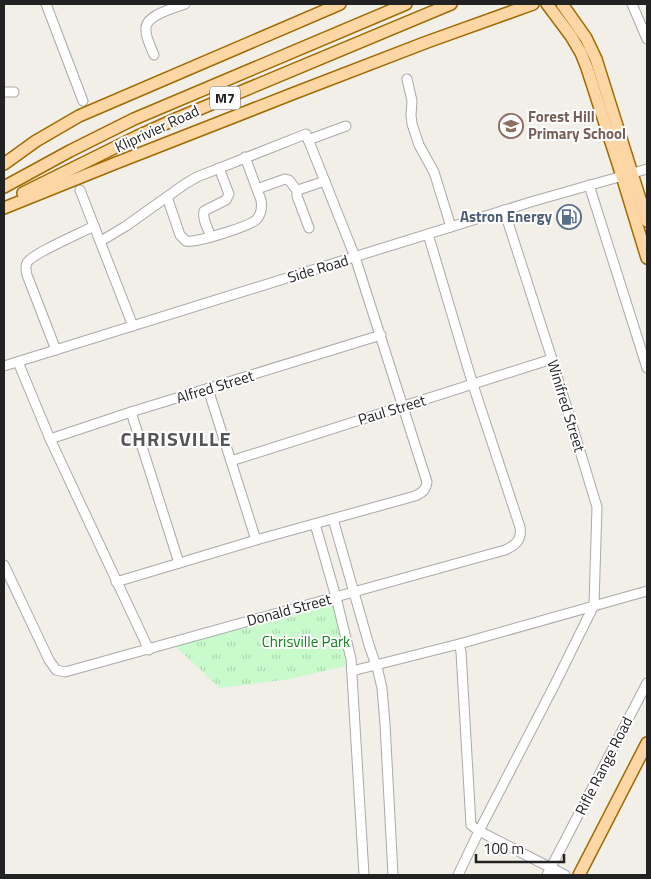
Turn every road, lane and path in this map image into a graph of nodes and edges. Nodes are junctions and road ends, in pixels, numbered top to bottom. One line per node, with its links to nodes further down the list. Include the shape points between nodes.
1 (46, 4): 16 (street)
2 (185, 4): 12 (street, via 159,14 146,25)
3 (340, 4): 21 (main road, via 79,116)
4 (406, 4): 27 (main road, Kliprivier Road / M7, via 134,118)
5 (451, 4): 32 (main road, Kliprivier Road / M7, via 178,118)
6 (533, 4): 33 (main road, via 283,97)
7 (547, 4): 19 (main road, via 581,53)
8 (562, 4): 10 (main road)
9 (634, 7): 11 (street)
10 (571, 9): 19 (main road, via 594,54)
11 (647, 39)
12 (154, 55)
13 (407, 79): 37 (street, via 412,101 412,124 434,172)
14 (4, 92): 15 (street)
15 (14, 92)
16 (83, 101)
17 (346, 126): 18 (street)
18 (307, 137): 20 (street); 25 (street)
19 (615, 137): 24 (main road)
20 (245, 157): 22 (street); 28 (street)
21 (4, 164)
22 (219, 168): 31 (street, via 191,180); 40 (street, via 229,194 226,200 204,211)
23 (647, 169): 24 (street, Side Road)
24 (628, 174): 26 (street, Side Road); 35 (main road); 43 (main road)
25 (325, 181): 30 (street); 42 (street)
26 (589, 185): 34 (street, Side Road); 50 (street)
27 (4, 187)
28 (257, 188): 30 (street, via 287,179); 40 (street, via 262,205 257,219 249,225)
29 (80, 190): 36 (street)
30 (297, 190): 38 (street)
31 (168, 197): 40 (street, via 183,239 190,242); 41 (street)
32 (4, 204)
33 (4, 208)
34 (504, 210): 37 (street, Side Road); 47 (street, Winifred Street)
35 (647, 221)
36 (94, 226): 41 (street); 46 (street, via 27,264 27,275)
37 (451, 227): 39 (street, Side Road)
38 (309, 228)
39 (428, 234): 42 (street, Side Road); 51 (street)
40 (211, 236)
41 (101, 241): 44 (street)
42 (355, 257): 44 (street, Side Road); 45 (street)
43 (647, 258)
44 (133, 326): 46 (street, Side Road)
45 (381, 335): 52 (street, Alfred Street); 53 (street)
46 (56, 350): 48 (street, Side Road)
47 (552, 359): 51 (street, Paul Street); 66 (street, Winifred Street, via 597,507)
48 (18, 362): 49 (street, Side Road); 55 (street)
49 (4, 366)
50 (647, 368)
51 (473, 384): 53 (street, Paul Street); 64 (street, Donald Street, via 520,530 516,545)
52 (208, 389): 54 (street, Alfred Street); 56 (street)
53 (403, 406): 56 (street, Paul Street); 57 (street, via 427,482 426,488 420,494)
54 (131, 412): 55 (street, Alfred Street); 60 (street)
55 (50, 439): 62 (street)
56 (231, 461): 59 (street)
57 (333, 519): 58 (street); 64 (street)
58 (315, 524): 59 (street); 65 (street)
59 (256, 540): 60 (street)
60 (179, 563): 62 (street)
61 (4, 565): 68 (street, Donald Street, via 56,670 65,672)
62 (116, 582): 68 (street)
63 (647, 591): 66 (street)
64 (354, 592): 65 (street, Donald Street); 69 (street)
65 (336, 597): 68 (street, Donald Street); 70 (street)
66 (594, 605): 67 (street); 73 (street)
67 (459, 644): 69 (street); 73 (street, via 470,819 471,825)
68 (149, 650)
69 (376, 666): 70 (street); 76 (street, via 382,688 385,724)
70 (352, 671): 75 (street)
71 (647, 683): 74 (street, Rifle Range Road)
72 (647, 743): 79 (main road, Rifle Range Road)
73 (479, 831): 74 (street); 77 (street)
74 (549, 871): 78 (street)
75 (364, 875)
76 (393, 875)
77 (458, 875)
78 (565, 875)
79 (580, 875)

